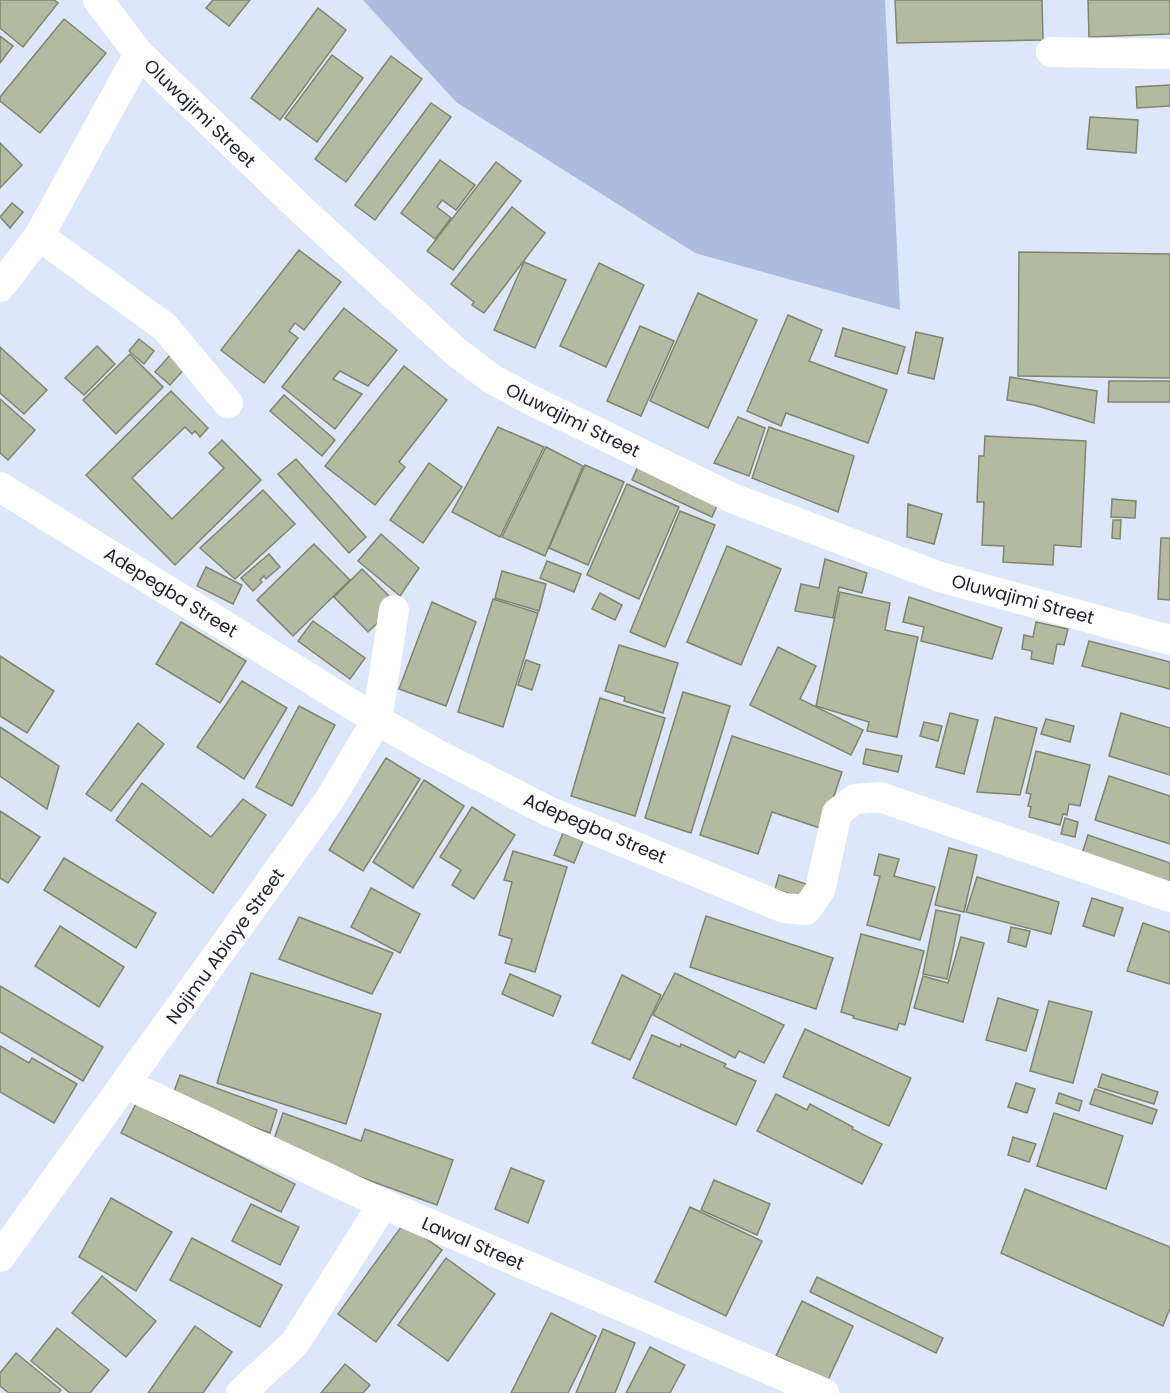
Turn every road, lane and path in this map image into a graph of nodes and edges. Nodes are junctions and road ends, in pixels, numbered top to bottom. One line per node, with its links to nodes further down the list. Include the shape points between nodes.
1 (98, 0): 3 (street, Oluwajimi Street)
2 (1050, 51): 4 (street)
3 (139, 54): 5 (street); 10 (street, Oluwajimi Street, via 304,212 455,351 492,380 732,498 940,577)
4 (1170, 54)
5 (39, 236): 6 (street); 7 (street, via 165,327)
6 (0, 287)
7 (228, 403)
8 (5, 500): 11 (street, Adepegba Street)
9 (394, 610): 11 (street, Nojimu Abioye Street)
10 (1170, 640)
11 (377, 720): 12 (street, Adepegba Street, via 548,810 784,908 806,910 820,890 837,813 855,799 880,797); 13 (street, Nojimu Abioye Street, via 330,799)
12 (1170, 897)
13 (126, 1084): 14 (street, Lawal Street); 15 (street, Nojimu Abioye Street)
14 (383, 1204): 16 (street, via 295,1343); 17 (street, Lawal Street)
15 (0, 1257)
16 (241, 1393)
17 (824, 1393)

